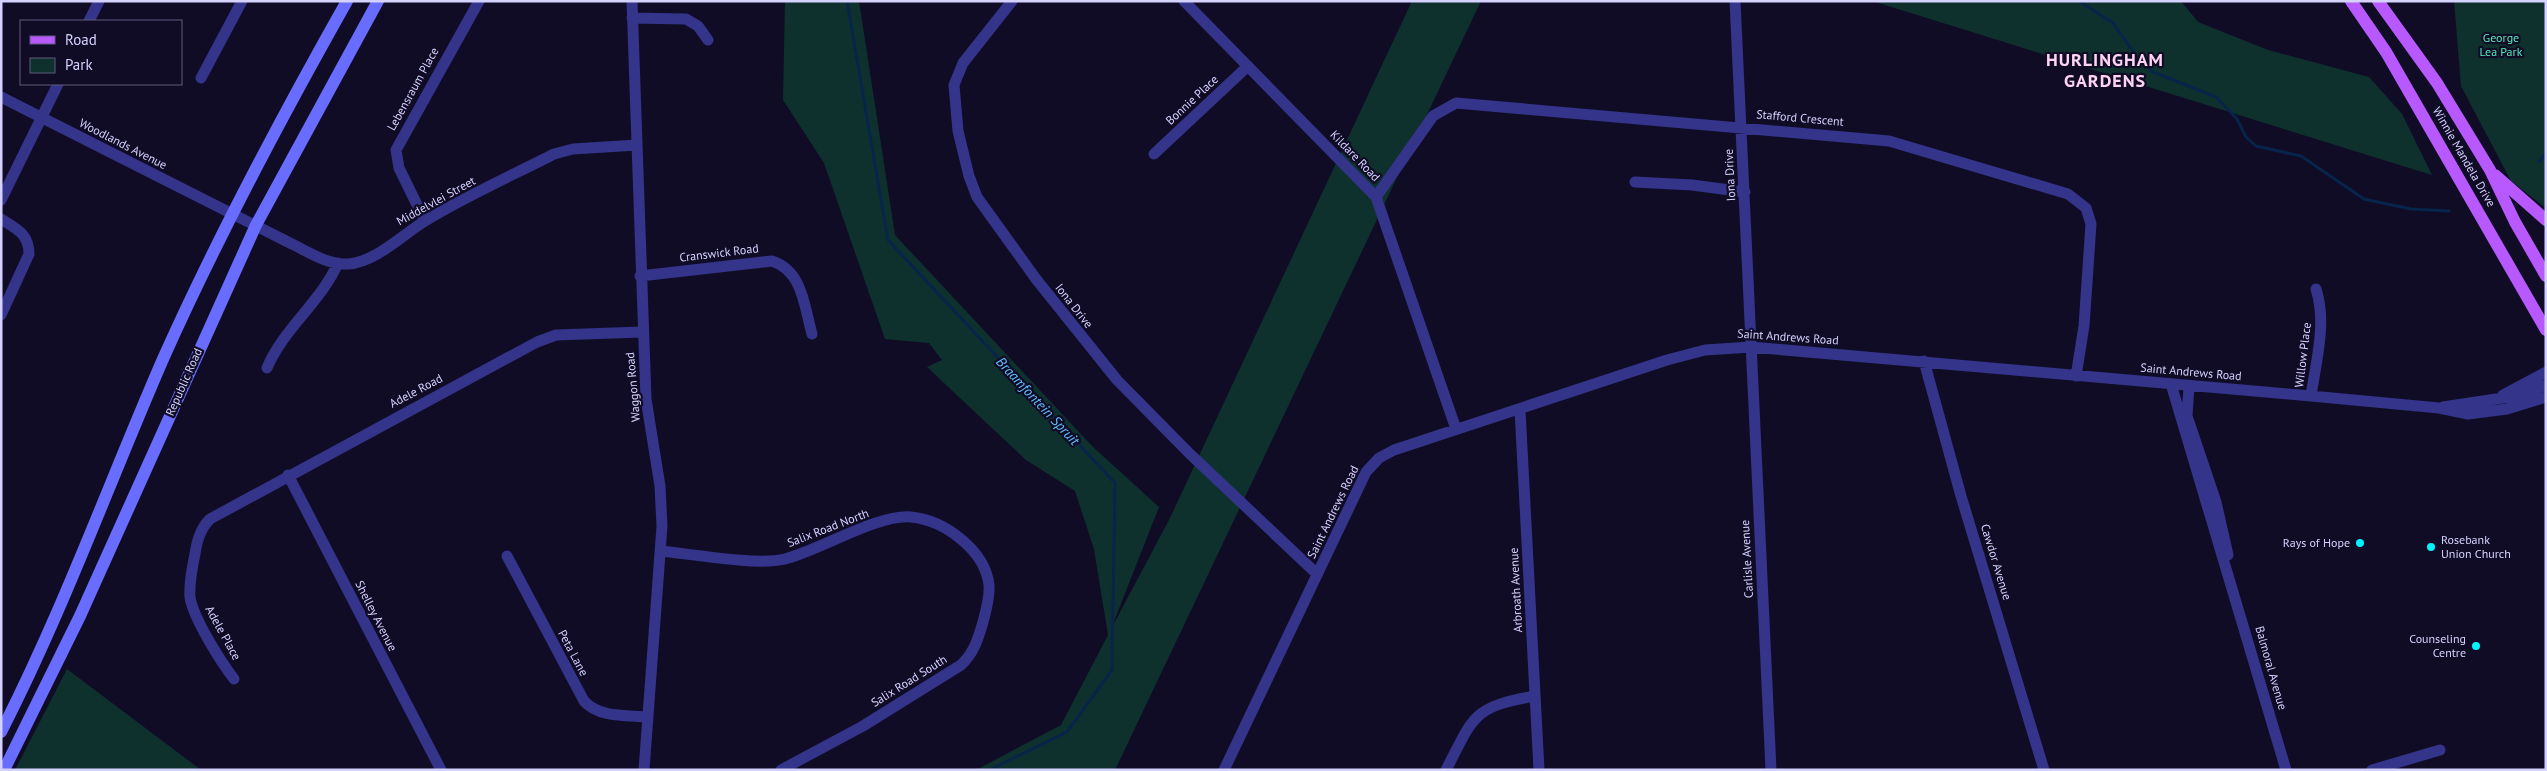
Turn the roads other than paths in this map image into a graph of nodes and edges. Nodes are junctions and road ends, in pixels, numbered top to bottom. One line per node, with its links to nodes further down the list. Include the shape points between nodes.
1 (98, 1): 13 (street)
2 (242, 1): 16 (street)
3 (347, 1): 28 (main road)
4 (378, 1): 32 (main road, Republic Road)
5 (479, 1): 31 (street, Lebensraum Place, via 396,150 399,168)
6 (632, 1): 12 (street, Waggon Road)
7 (1012, 1): 61 (street, Iona Drive, via 963,63 954,85 958,131 977,197 1036,279 1116,380)
8 (1184, 1): 15 (street, Kildare Road)
9 (1735, 1): 20 (street, Iona Drive)
10 (2351, 1): 38 (main road, Winnie Mandela Drive, via 2391,59)
11 (2378, 1): 23 (main road, Winnie Mandela Drive, via 2437,82)
12 (632, 18): 14 (street, via 686,19 698,26); 21 (street, Waggon Road)
13 (89, 20)
14 (708, 40)
15 (1248, 66): 22 (street, Bonnie Place); 26 (street, Kildare Road)
16 (201, 78)
17 (58, 85): 19 (street)
18 (1, 98): 19 (street, Woodlands Avenue)
19 (41, 118): 27 (street); 28 (street, Woodlands Avenue)
20 (1742, 127): 25 (street, Iona Drive); 26 (street, Stafford Crescent, via 1456,103 1433,116); 45 (street, Stafford Crescent, via 1889,141 2068,194 2078,200 2090,217 2091,235 2084,326)
21 (636, 145): 31 (street, Middelvlei Street, via 563,151); 34 (street, Waggon Road)
22 (1154, 154)
23 (2490, 170): 30 (main road); 35 (main road, Winnie Mandela Drive)
24 (1635, 182): 25 (street, via 1692,184)
25 (1745, 192): 41 (street, Iona Drive)
26 (1376, 198): 54 (street, Kildare Road)
27 (1, 200)
28 (232, 214): 32 (street, Woodlands Avenue); 65 (main road, via 164,357 68,590)
29 (1, 219): 37 (street, via 23,233 29,247 29,254)
30 (2546, 220)
31 (425, 221): 33 (street, Middelvlei Street, via 369,258 349,264)
32 (256, 225): 33 (street, Middelvlei Street); 67 (main road, Republic Road, via 80,616)
33 (338, 263): 43 (street)
34 (640, 276): 39 (street, Waggon Road); 40 (street, Cranswick Road, via 772,261 784,265 793,273 799,286)
35 (2546, 276)
36 (2316, 289): 49 (street, Willow Place, via 2321,328)
37 (1, 315)
38 (2546, 330)
39 (642, 332): 55 (street, Adele Road, via 556,335 537,342); 59 (street, Waggon Road, via 646,399 661,493)
40 (812, 334)
41 (1751, 347): 42 (street, Saint Andrews Road); 53 (street, Saint Andrews Road, via 1705,350); 74 (street, Carlisle Avenue)
42 (1924, 361): 45 (street, Saint Andrews Road); 75 (street, Cawdor Avenue)
43 (267, 368)
44 (2546, 372): 51 (street, Saint Andrews Road)
45 (2076, 376): 46 (street, Saint Andrews Road)
46 (2171, 384): 48 (street, Saint Andrews Road); 56 (street, Balmoral Avenue)
47 (2546, 385): 51 (street, Saint Andrews Road)
48 (2189, 386): 49 (street, Saint Andrews Road); 56 (street, Balmoral Avenue, via 2187,416)
49 (2312, 396): 52 (street, Saint Andrews Road)
50 (2546, 397): 52 (street, Saint Andrews Road, via 2507,409 2478,413)
51 (2500, 398): 52 (street, Saint Andrews Road)
52 (2439, 408)
53 (1520, 410): 54 (street, Saint Andrews Road); 63 (street, Arbroath Avenue)
54 (1456, 429): 61 (street, Saint Andrews Road, via 1394,450 1372,464)
55 (288, 475): 57 (street, Adele Road); 68 (street, Shelley Avenue)
56 (2204, 481): 76 (street, Balmoral Avenue, via 2222,526 2230,574)
57 (216, 515): 62 (street, Adele Place, via 200,533 192,565 190,596 208,636)
58 (967, 545): 59 (street, Salix Road North, via 940,526 922,519 902,517 783,559); 70 (street, Salix Road South, via 983,566 989,598 979,637 967,660 863,726)
59 (661, 551): 64 (street, Waggon Road)
60 (507, 556): 64 (street, Peta Lane, via 584,701 602,712)
61 (1317, 574): 71 (street, Saint Andrews Road)
62 (234, 679)
63 (1535, 696): 72 (street, via 1501,703 1481,712 1468,726); 73 (street, Arbroath Avenue)
64 (648, 717): 69 (street, Waggon Road)
65 (1, 732)
66 (2440, 750): 77 (street)
67 (4, 770)
68 (441, 770)
69 (644, 770)
70 (782, 770)
71 (1224, 770)
72 (1446, 770)
73 (1539, 770)
74 (1771, 770)
75 (2044, 770)
76 (2286, 770)
77 (2372, 770)

